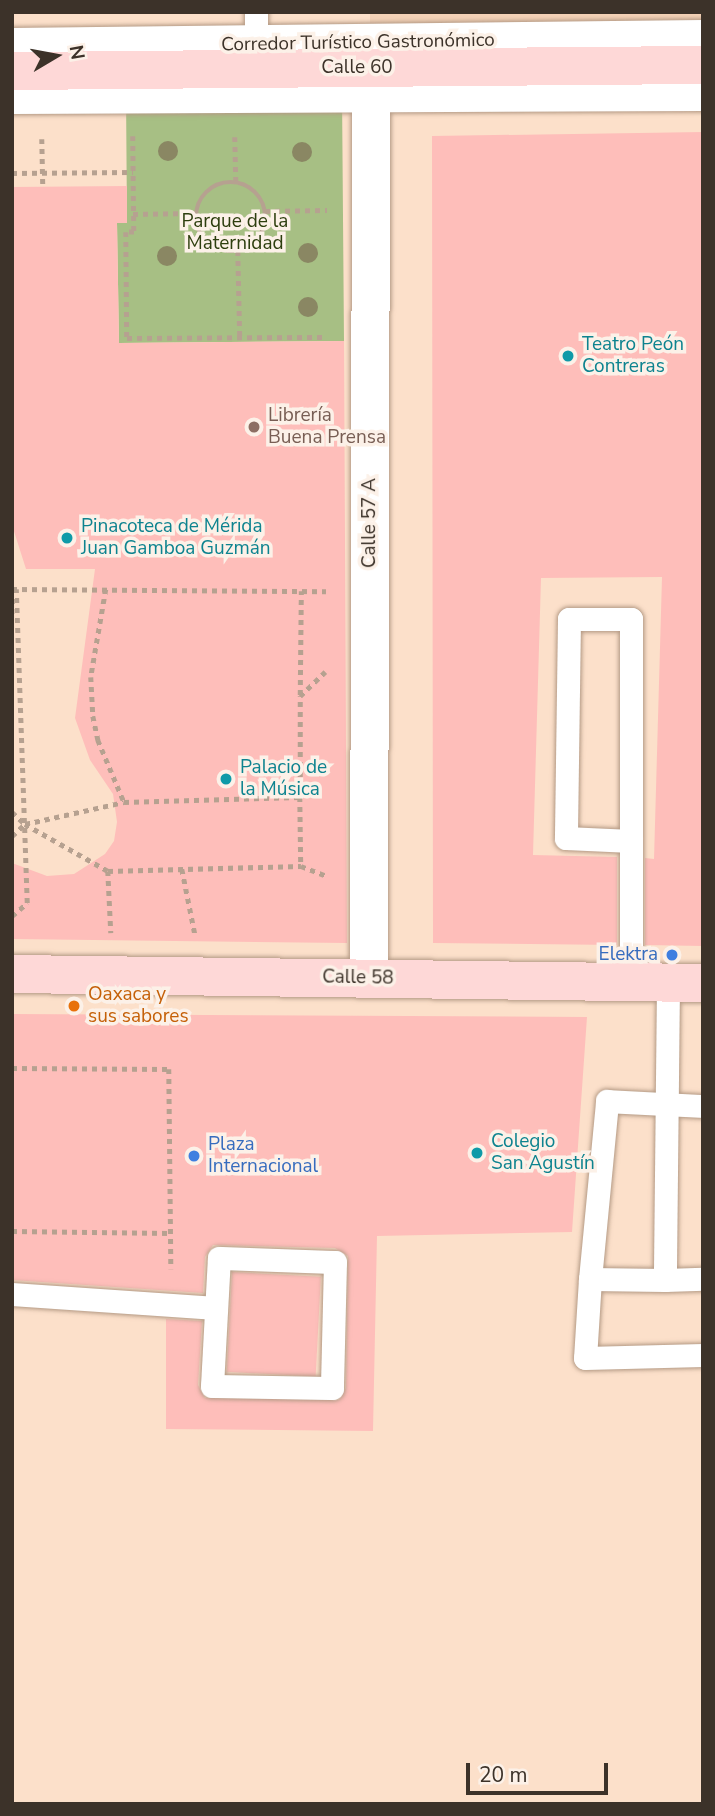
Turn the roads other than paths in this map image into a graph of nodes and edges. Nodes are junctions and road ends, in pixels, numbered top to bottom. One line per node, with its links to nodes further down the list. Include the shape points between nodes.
1 (703, 39): 2 (street, Corredor Turístico Gastronómico)
2 (256, 42): 3 (street, Corredor Turístico Gastronómico); 5 (main road, Calle 60); 6 (main road, Calle 60)
3 (12, 47)
4 (703, 65): 6 (main road, Calle 60)
5 (12, 71)
6 (371, 80): 7 (street); 8 (street, via 133,94); 11 (street, Calle 57 A)
7 (703, 92)
8 (12, 95)
9 (631, 841): 9 (lane, via 631,619 569,619 566,838); 12 (lane)
10 (12, 974): 11 (main road, Calle 58)
11 (369, 979): 12 (main road, Calle 58)
12 (667, 983): 13 (lane)
13 (666, 1104): 14 (lane); 15 (lane, via 607,1101); 17 (lane)
14 (703, 1106)
15 (590, 1279): 17 (lane); 20 (lane, via 585,1358)
16 (703, 1279): 17 (lane)
17 (665, 1280)
18 (12, 1294): 19 (lane)
19 (216, 1308): 19 (lane, via 219,1258 335,1262 332,1388 212,1386)
20 (703, 1355)

